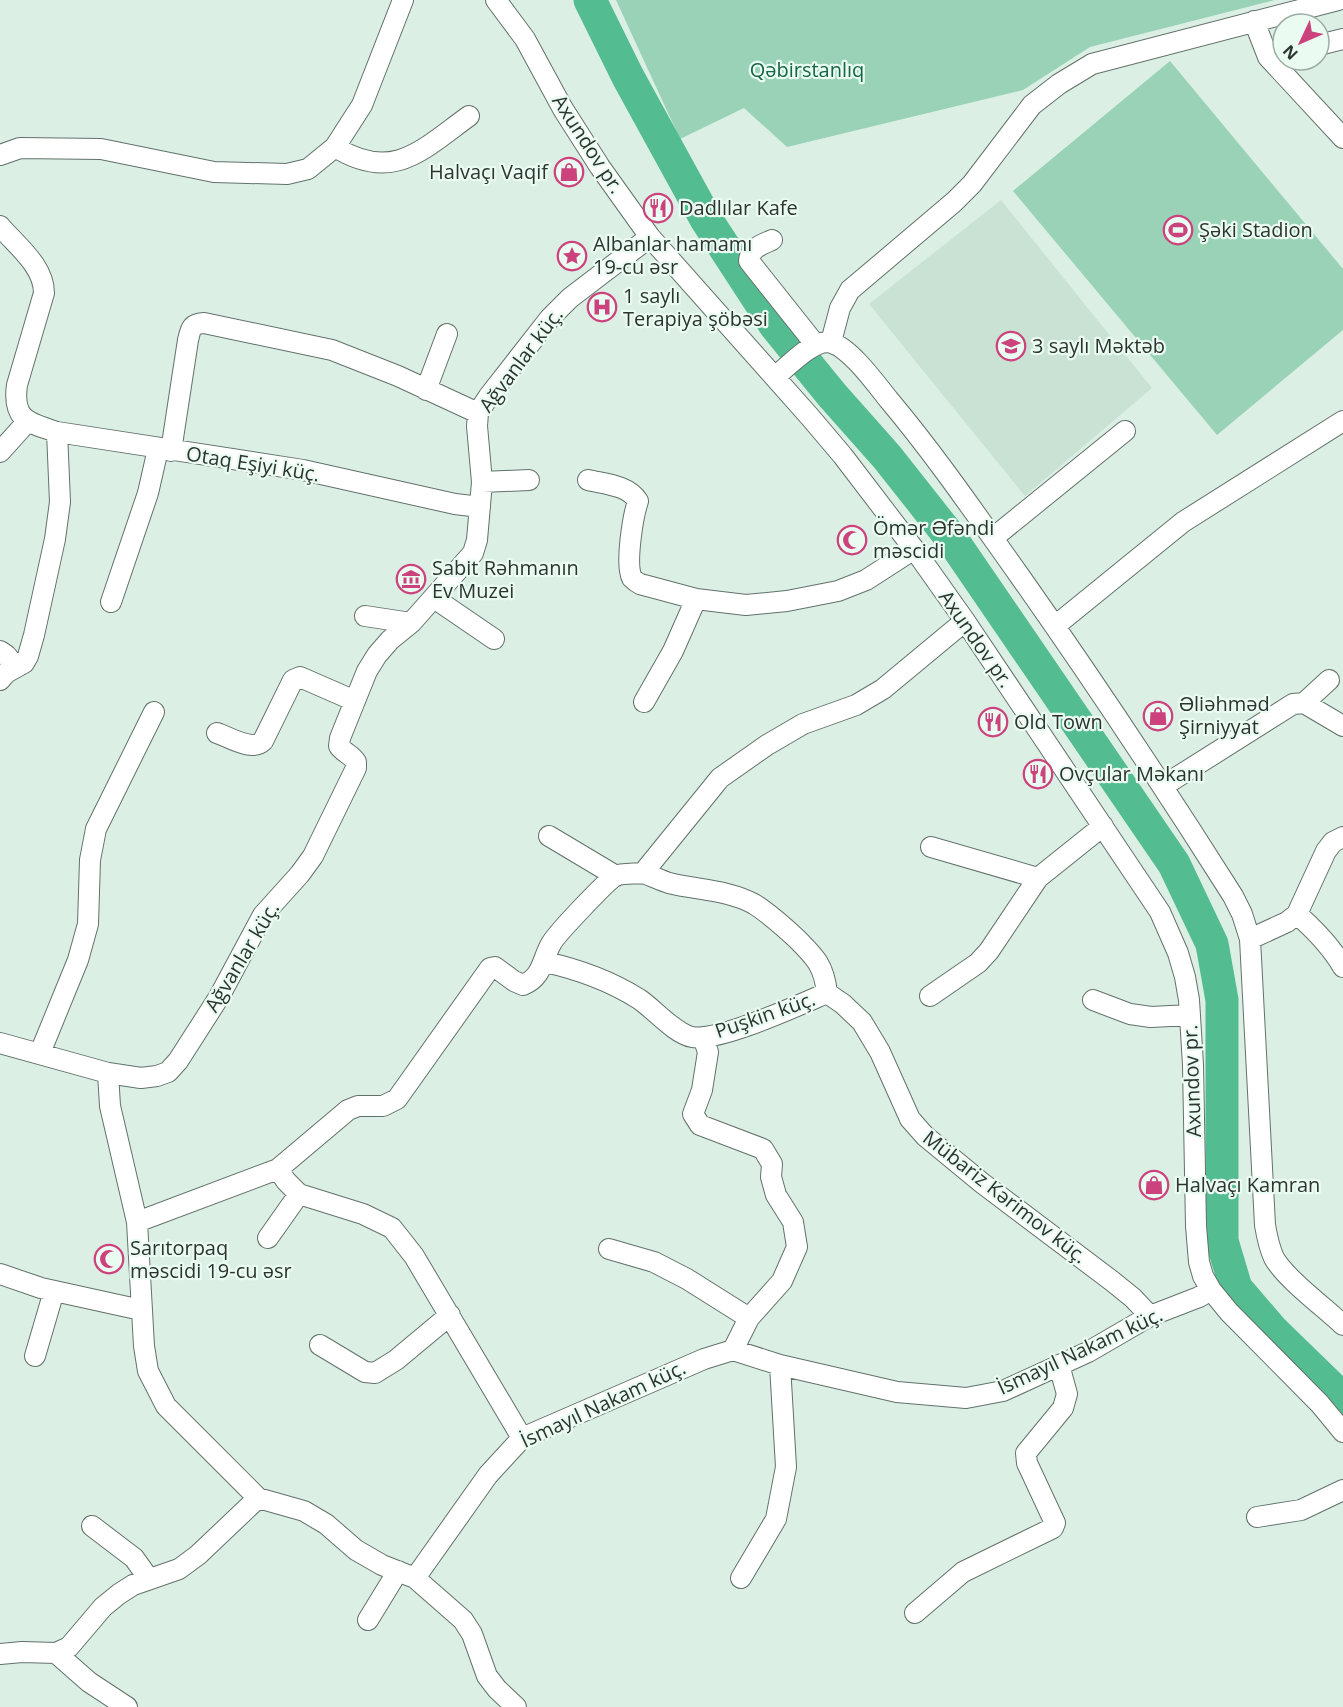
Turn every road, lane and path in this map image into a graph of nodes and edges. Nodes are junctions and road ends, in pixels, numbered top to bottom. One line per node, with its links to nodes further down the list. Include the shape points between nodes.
1 (403, 0): 9 (street, via 362,105)
2 (496, 0): 12 (street, Axundov pr., via 525,39 600,167)
3 (1338, 0): 4 (street)
4 (1254, 21): 5 (street); 15 (street, via 1092,64 1059,84 1032,105 954,202 850,290)
5 (1271, 47)
6 (1290, 72): 8 (street)
7 (469, 116): 9 (street, via 405,159 373,163 353,158)
8 (1343, 138)
9 (335, 147): 10 (street, via 308,169 287,174 213,172 101,149 20,148)
10 (0, 155)
11 (0, 226): 20 (street, via 44,281 15,400)
12 (650, 237): 16 (street, Axundov pr.); 18 (street, Ağvanlar küç., via 550,318)
13 (772, 240): 15 (street, via 754,249 750,261)
14 (447, 334): 17 (street)
15 (823, 343): 16 (street); 29 (street, via 848,354 905,419)
16 (783, 371): 30 (street, Axundov pr.)
17 (426, 390): 18 (street); 23 (street, via 332,350 195,323)
18 (478, 413): 27 (street, Ağvanlar küç.)
19 (1343, 421): 37 (street, via 1183,522)
20 (27, 422): 22 (street, Otaq Eşiyi küç.); 24 (street)
21 (1125, 431): 29 (street)
22 (57, 432): 23 (street, Otaq Eşiyi küç.); 40 (street, via 60,502 55,539 28,656)
23 (165, 450): 28 (street, Otaq Eşiyi küç., via 303,470); 33 (street)
24 (0, 452)
25 (529, 480): 27 (street)
26 (588, 480): 32 (street, via 624,489 638,501 631,538 633,578 639,584)
27 (482, 482): 28 (street, Ağvanlar küç.)
28 (480, 507): 31 (street, Ağvanlar küç., via 473,553)
29 (993, 538): 37 (street)
30 (914, 549): 32 (street, via 866,580 838,591 746,605); 35 (street, Axundov pr.)
31 (434, 598): 36 (street, Ağvanlar küç.); 38 (street)
32 (696, 599): 44 (street)
33 (111, 602)
34 (365, 616): 36 (street)
35 (965, 621): 50 (street, Axundov pr.); 54 (street, via 883,689 856,705 803,724 720,778)
36 (411, 623): 43 (street, Ağvanlar küç., via 377,655)
37 (1054, 626): 49 (street)
38 (494, 639)
39 (0, 651): 40 (street)
40 (16, 667): 41 (street)
41 (0, 680)
42 (1329, 680): 45 (street)
43 (355, 701): 48 (street, via 300,677 293,680 259,745); 68 (street, Ağvanlar küç., via 339,746 353,757 356,768 317,847 300,874 263,915 219,997 178,1061 168,1072 157,1076)
44 (644, 702)
45 (1304, 702): 47 (street); 49 (street, via 1293,704)
46 (154, 712): 67 (street, via 96,829 90,860 88,924 78,960)
47 (1343, 726)
48 (217, 733)
49 (1163, 786): 58 (street, via 1233,896)
50 (1103, 826): 56 (street); 64 (street, Axundov pr., via 1170,932 1185,977)
51 (549, 836): 55 (street)
52 (1343, 837): 57 (street, via 1326,851)
53 (931, 847): 56 (street)
54 (643, 873): 55 (street); 61 (street, via 752,903 774,918 817,962 825,974)
55 (616, 876): 59 (street, via 560,932 550,945)
56 (1038, 878): 62 (street, via 990,951)
57 (1297, 914): 58 (street); 60 (street, via 1318,933)
58 (1250, 939): 81 (street, via 1269,1244 1275,1260)
59 (545, 962): 65 (street, Puşkin küç., via 613,986 639,999 682,1033); 69 (street, via 531,982 523,985 495,967 490,968 397,1099 383,1106 348,1110)
60 (1343, 967)
61 (827, 993): 65 (street, Puşkin küç., via 730,1031); 79 (street, Mübariz Kərimov küç., via 862,1022 910,1119 925,1136 982,1184 1112,1281)
62 (930, 996)
63 (1093, 1000): 64 (street, via 1130,1014)
64 (1190, 1015): 75 (street, Axundov pr., via 1196,1226 1199,1262)
65 (703, 1037): 80 (street, Puşkin küç., via 708,1052 702,1090 693,1114 700,1125 763,1149 772,1164 776,1195 793,1222 796,1239 797,1247 782,1281)
66 (0, 1043): 67 (street)
67 (40, 1053): 68 (street)
68 (108, 1073): 71 (street, via 110,1106)
69 (278, 1169): 70 (street); 71 (street)
70 (299, 1194): 72 (street); 78 (street, via 363,1214 392,1228)
71 (137, 1222): 77 (street)
72 (268, 1238)
73 (609, 1249): 80 (street, via 654,1262)
74 (0, 1274): 76 (street)
75 (1211, 1290): 79 (street, İsmayıl Nakam küç.); 87 (street, Axundov pr.)
76 (54, 1291): 77 (street); 84 (street)
77 (141, 1310): 90 (street, via 148,1371 166,1406)
78 (450, 1315): 82 (street, via 375,1373 365,1372); 88 (street)
79 (1150, 1316): 86 (street, İsmayıl Nakam küç.)
80 (749, 1318): 83 (street, Puşkin küç.)
81 (1343, 1324)
82 (320, 1345)
83 (733, 1350): 85 (street, İsmayıl Nakam küç.); 88 (street, İsmayıl Nakam küç.)
84 (35, 1356)
85 (780, 1365): 86 (street, İsmayıl Nakam küç., via 897,1392 966,1398 1003,1391); 94 (street, via 786,1467 776,1519)
86 (1059, 1365): 96 (street, via 1067,1394 1063,1408 1026,1453 1053,1528 963,1572)
87 (1342, 1427)
88 (522, 1438): 93 (street, İsmayıl Nakam küç.)
89 (1343, 1490): 91 (street, via 1301,1510)
90 (258, 1498): 93 (street, via 304,1512 326,1524 356,1550); 95 (street, via 198,1555 179,1569)
91 (1257, 1517)
92 (92, 1527): 95 (street, via 134,1558)
93 (407, 1574): 97 (street, İsmayıl Nakam küç.); 101 (street, via 463,1620 487,1676)
94 (741, 1578)
95 (149, 1579): 98 (street, via 119,1594 69,1647)
96 (915, 1613)
97 (368, 1620)
98 (56, 1653): 99 (street); 100 (street, via 89,1682)
99 (0, 1654)
100 (127, 1707)
101 (516, 1707)

